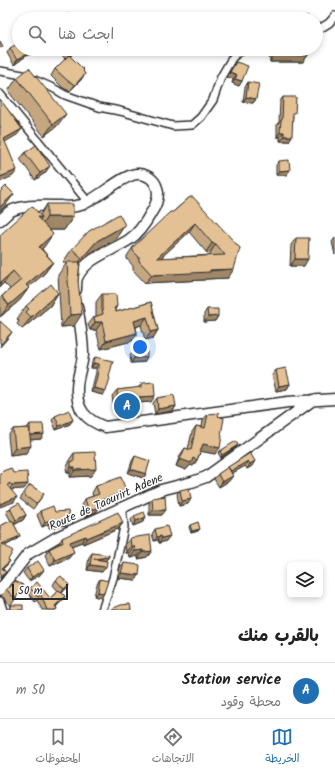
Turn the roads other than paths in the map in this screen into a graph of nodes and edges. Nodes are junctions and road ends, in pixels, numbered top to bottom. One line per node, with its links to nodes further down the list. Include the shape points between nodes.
1 (335, 16): 2 (street)
2 (323, 27)
3 (234, 56): 4 (street, via 221,77 213,100 192,125 173,126 99,107 65,95 23,75)
4 (0, 71)
5 (0, 94): 6 (street)
6 (88, 202): 7 (main road, via 74,207 22,208 10,212); 9 (main road, via 125,177 138,174 149,177 156,183 156,204 147,221 131,238 92,260 77,278 75,292 83,342 77,388 78,402 84,415 104,427)
7 (0, 220)
8 (335, 399): 9 (main road)
9 (314, 400): 10 (main road, Route de Taourirt Adene, via 206,477 161,490)
10 (122, 507): 11 (main road, Route de Taourirt Adene, via 57,537 28,554); 14 (street, via 124,527 113,578)
11 (0, 590)
12 (0, 602): 13 (street)
13 (3, 610)
14 (102, 610)

